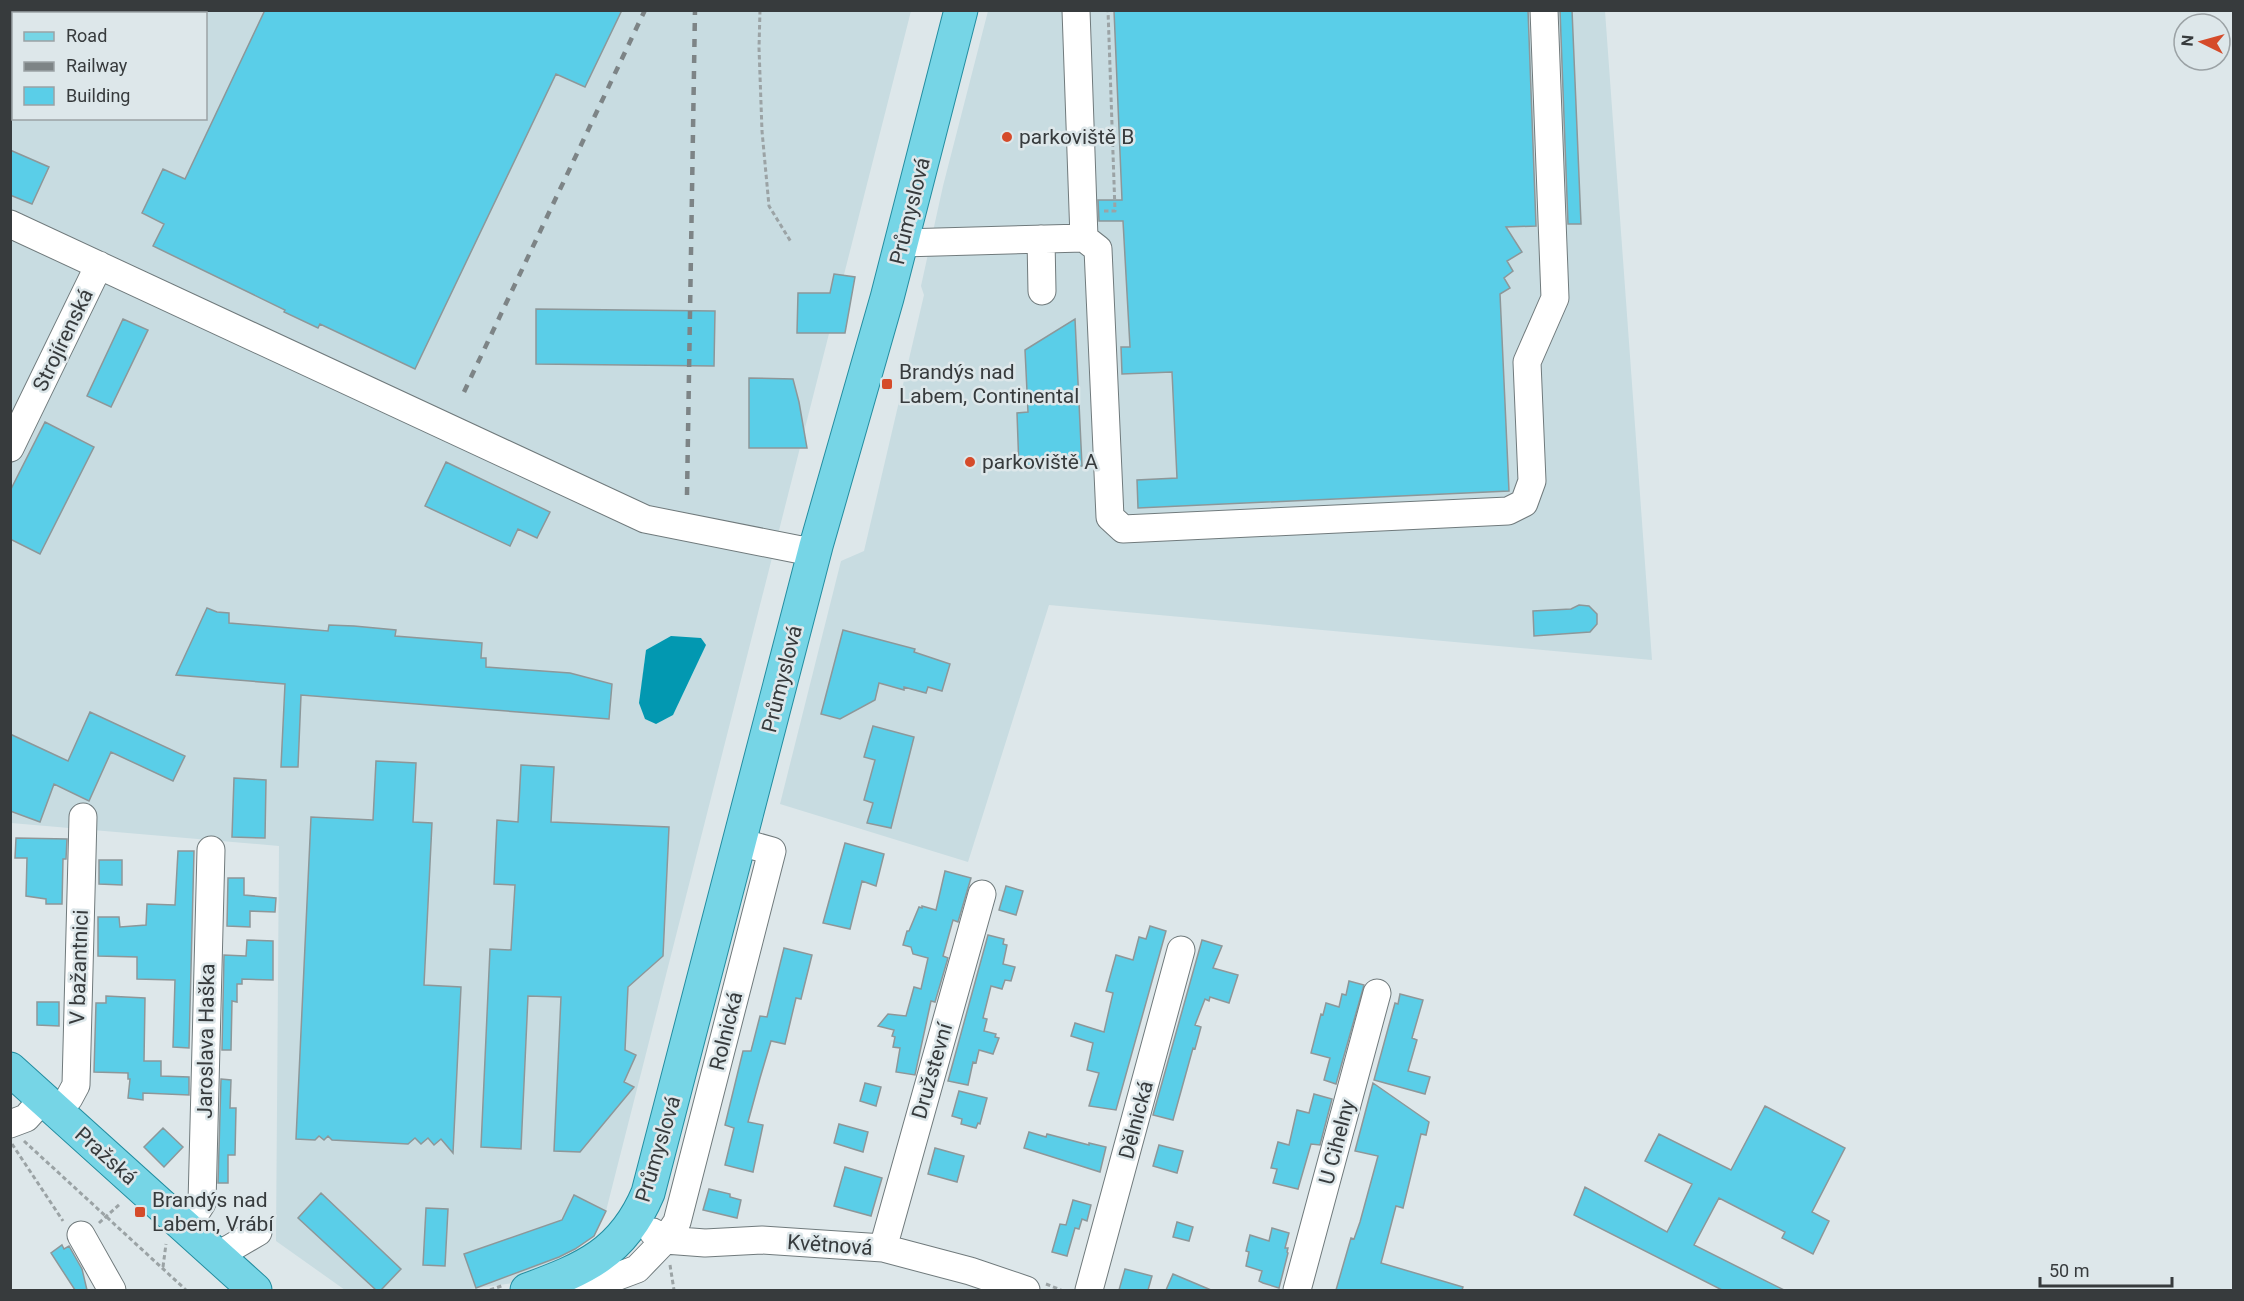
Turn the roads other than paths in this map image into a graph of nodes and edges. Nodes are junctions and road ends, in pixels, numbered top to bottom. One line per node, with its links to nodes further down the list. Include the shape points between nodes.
1 (961, 10): 7 (main road, Průmyslová)
2 (1076, 10): 5 (street)
3 (1544, 10): 5 (street, via 1555,298 1527,362 1532,482 1524,503 1508,511 1123,529 1110,517 1098,249)
4 (10, 224): 8 (street)
5 (1084, 238): 6 (street)
6 (1041, 239): 7 (street); 9 (street)
7 (902, 243): 11 (main road, Průmyslová)
8 (99, 265): 10 (street, Strojírenská); 11 (street, via 645,519 801,550)
9 (1042, 291)
10 (10, 448)
11 (816, 546): 13 (main road, Průmyslová)
12 (83, 817): 19 (street, V bažantnici, via 76,1085 69,1098)
13 (740, 842): 21 (main road, Průmyslová, via 655,1168); 25 (street, Rolnická, via 772,851 677,1222)
14 (211, 850): 24 (street, Jaroslava Haška, via 202,1203)
15 (981, 894): 26 (street, Družstevní)
16 (1181, 950): 33 (street, Dělnická)
17 (1377, 993): 34 (street, U Cihelny)
18 (10, 1069): 19 (main road, Pražská)
19 (50, 1105): 20 (street, V bažantnici); 24 (main road, Pražská)
20 (14, 1129)
21 (635, 1219): 25 (street); 30 (main road, Průmyslová, via 612,1247 585,1267)
22 (258, 1232): 27 (street)
23 (81, 1235): 28 (street)
24 (176, 1236): 27 (main road, Pražská)
25 (665, 1240): 26 (street, Květnová, via 762,1240); 31 (street, via 637,1269)
26 (883, 1248): 32 (street, Květnová)
27 (218, 1256): 29 (main road, Pražská)
28 (112, 1290)
29 (255, 1290)
30 (527, 1290)
31 (580, 1290)
32 (1026, 1290)
33 (1089, 1290)
34 (1297, 1290)

